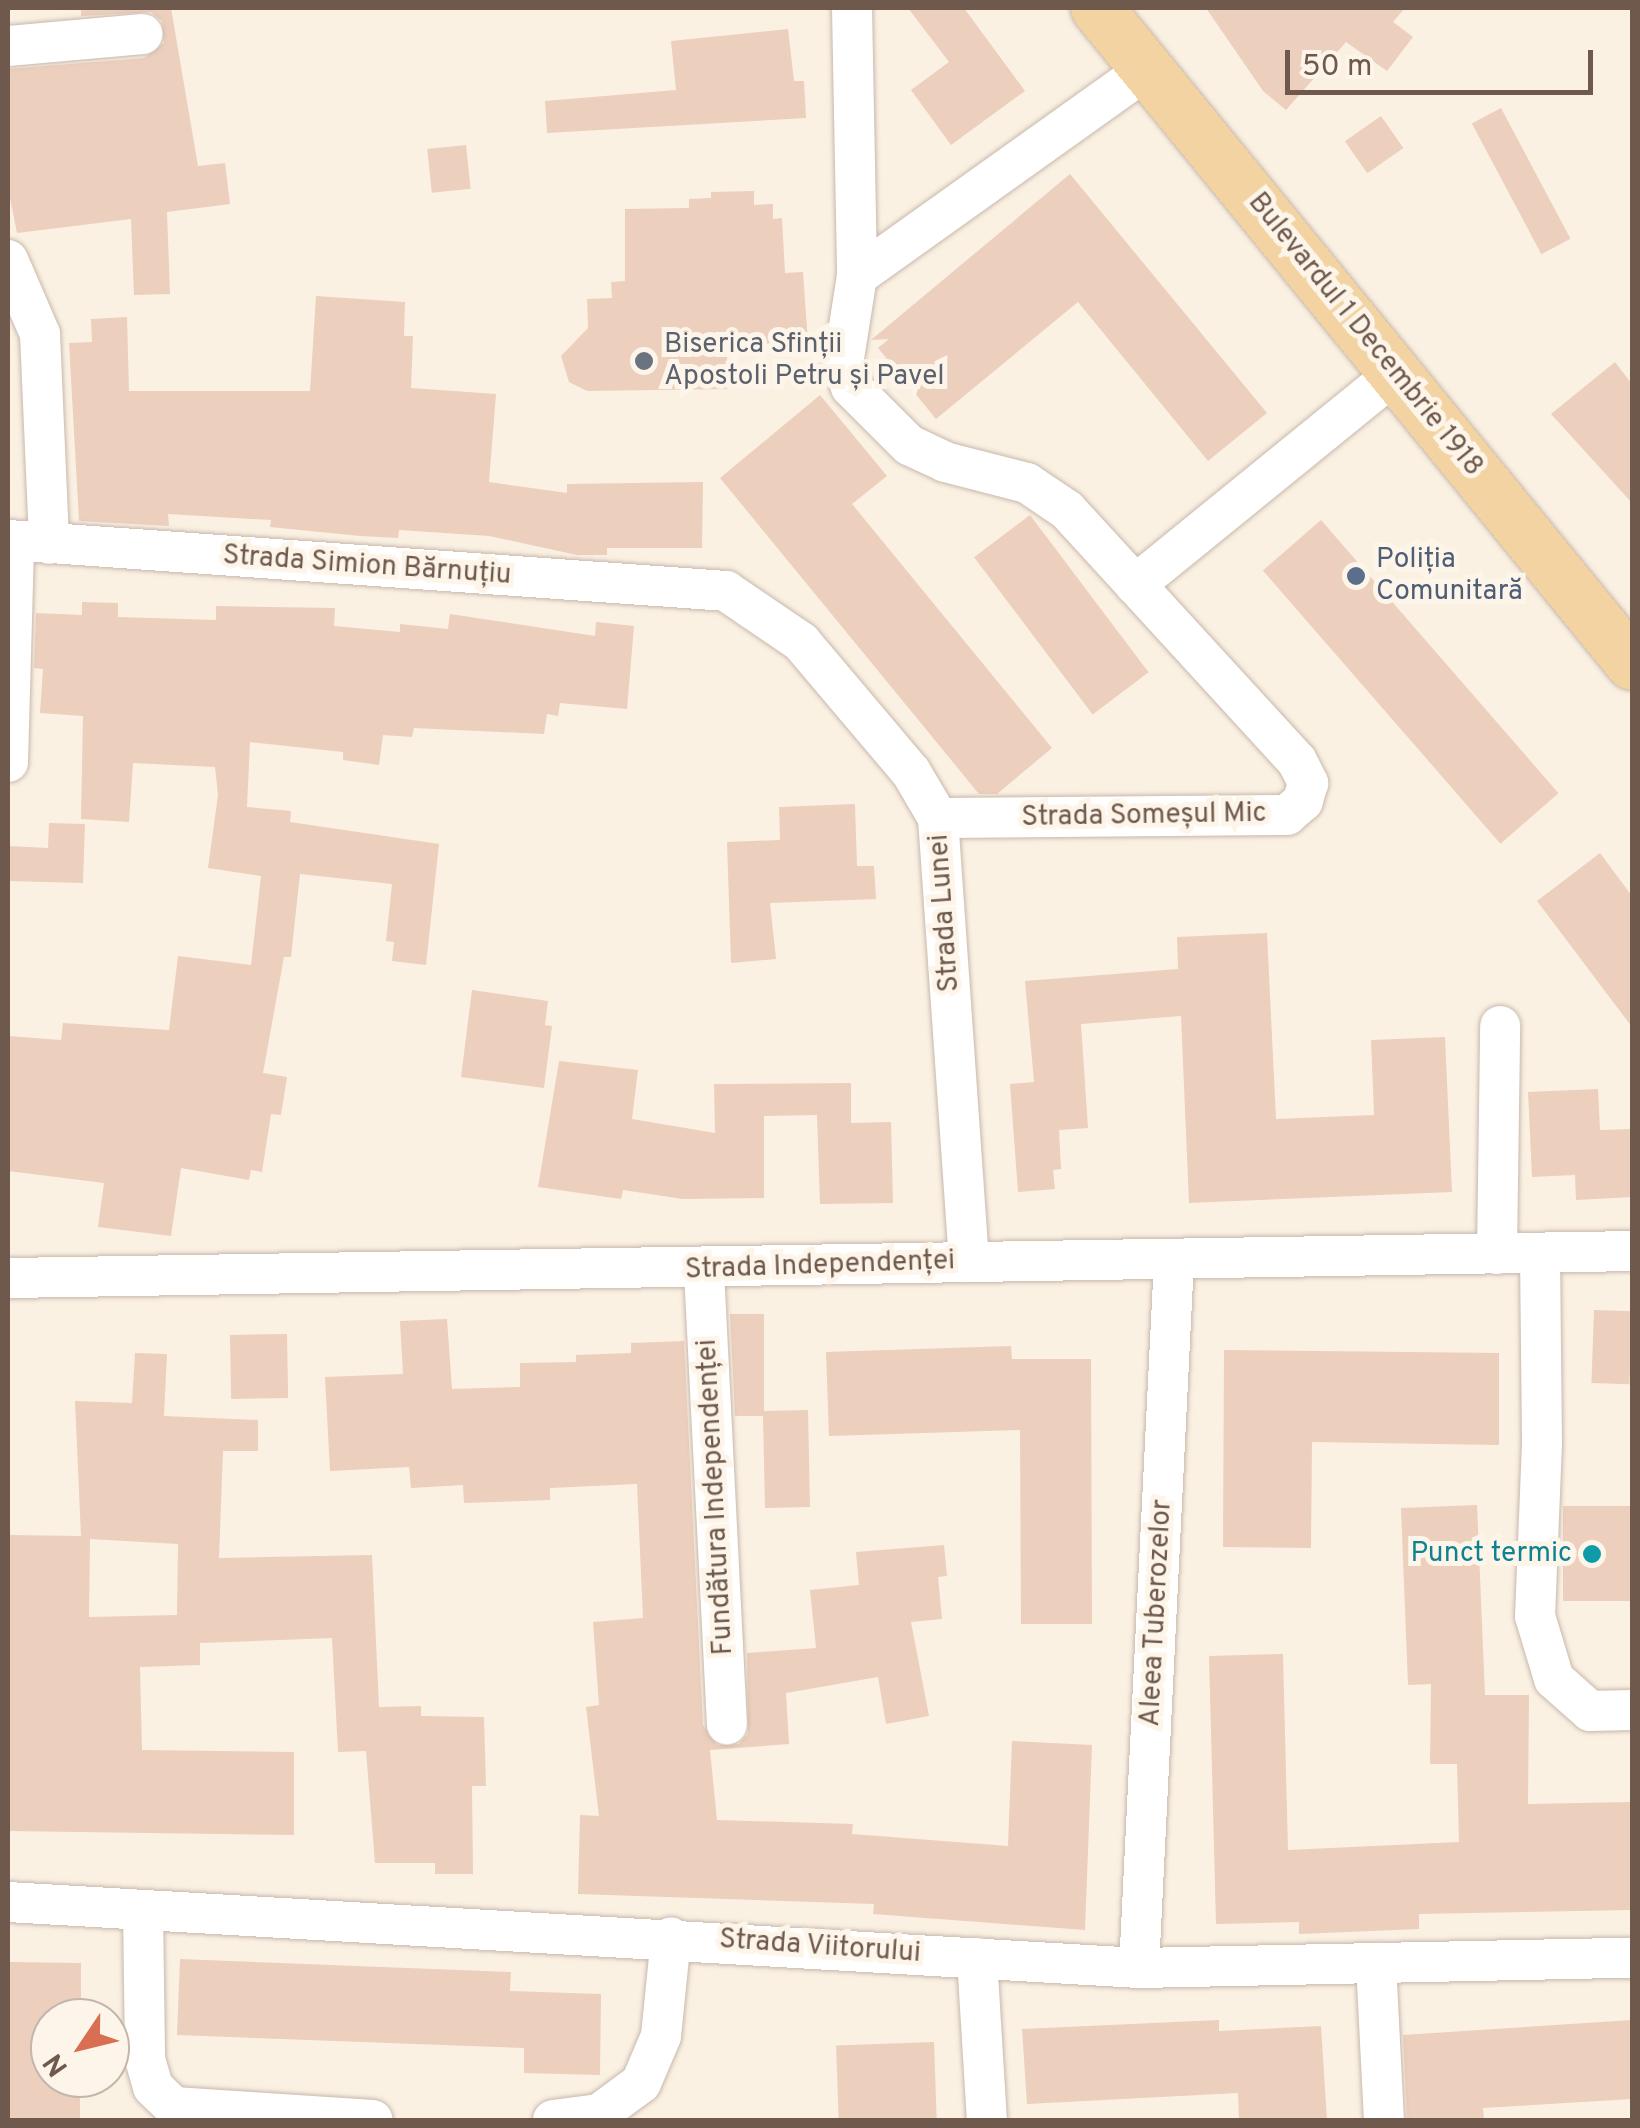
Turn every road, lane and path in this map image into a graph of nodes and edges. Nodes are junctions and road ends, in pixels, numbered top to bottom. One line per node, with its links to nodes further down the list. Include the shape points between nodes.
1 (852, 8): 7 (street)
2 (1097, 8): 5 (main road, Bulevardul 1 Decembrie 1918)
3 (142, 34): 4 (street)
4 (8, 46)
5 (1147, 69): 7 (street); 8 (main road, Bulevardul 1 Decembrie 1918)
6 (8, 260): 9 (street, via 40,334)
7 (857, 276): 10 (street, Strada Someșul Mic, via 843,364 851,387 909,445 945,462 1027,483 1067,510)
8 (1396, 372): 10 (street); 12 (main road, Bulevardul 1 Decembrie 1918)
9 (24, 542): 11 (street, Strada Simion Bărnuțiu); 13 (street)
10 (1135, 585): 14 (street, Strada Someșul Mic, via 1297,761 1308,783 1303,801 1287,815)
11 (726, 591): 14 (street, Strada Lunei, via 801,642 853,697)
12 (1632, 664)
13 (8, 762)
14 (938, 818): 20 (street, Strada Lunei)
15 (1500, 1026): 17 (street)
16 (1632, 1251): 18 (street, Strada Independenței)
17 (1497, 1254): 18 (street, Strada Independenței); 19 (street, Strada Independenței)
18 (1540, 1254): 23 (street, via 1535,1616 1554,1680 1590,1711)
19 (1174, 1259): 20 (street, Strada Independenței); 31 (street, Aleea Tuberozelor)
20 (969, 1262): 21 (street, Strada Independenței)
21 (704, 1270): 22 (street, Strada Independenței); 24 (street, Fundătura Independenței)
22 (8, 1278)
23 (1632, 1710)
24 (726, 1724)
25 (8, 1902): 26 (street, Strada Viitorului)
26 (143, 1910): 27 (street, Strada Viitorului); 32 (street, via 145,2059 153,2087 174,2107)
27 (671, 1938): 28 (street, Strada Viitorului); 33 (street, via 661,2036 640,2083 599,2114)
28 (977, 1958): 31 (street, Strada Viitorului); 34 (street)
29 (1632, 1958): 30 (street, Strada Viitorului)
30 (1376, 1963): 31 (street, Strada Viitorului); 35 (street)
31 (1139, 1968)
32 (373, 2120)
33 (553, 2120)
34 (987, 2120)
35 (1384, 2120)

